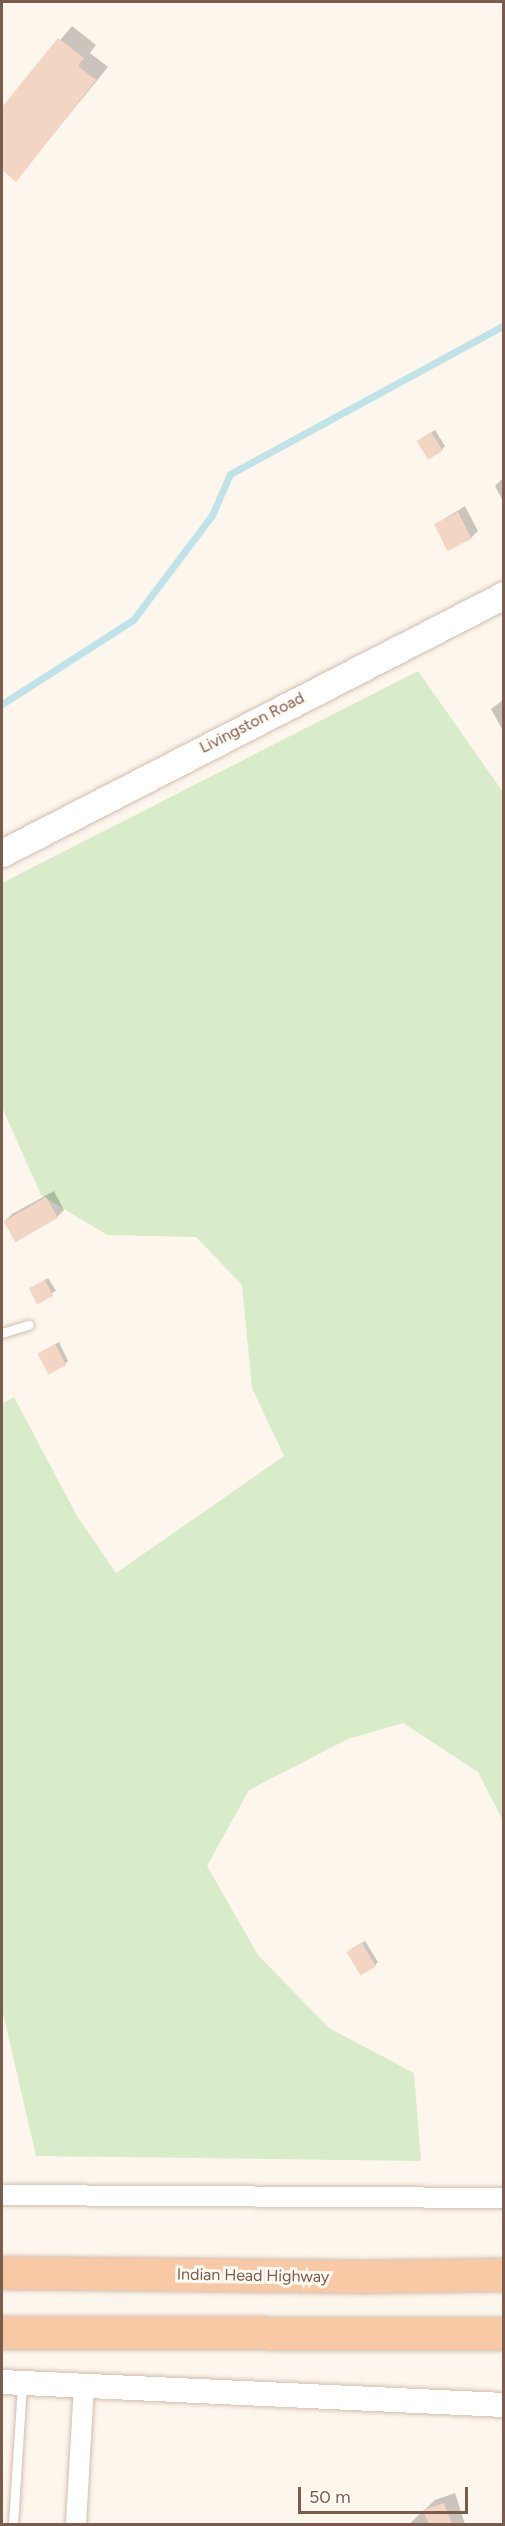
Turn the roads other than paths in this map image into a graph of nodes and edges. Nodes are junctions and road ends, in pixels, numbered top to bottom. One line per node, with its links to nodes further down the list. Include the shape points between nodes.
1 (504, 595): 2 (main road, Livingston Road)
2 (2, 853)
3 (29, 1325): 4 (lane)
4 (2, 1333)
5 (2, 2195): 6 (street)
6 (504, 2198)
7 (2, 2273): 8 (highway, Indian Head Highway)
8 (504, 2275)
9 (2, 2333): 10 (highway)
10 (504, 2334)
11 (12, 2382): 12 (street); 14 (lane, via 22,2417)
12 (84, 2387): 13 (street); 15 (street)
13 (504, 2405)
14 (13, 2524)
15 (76, 2524)

